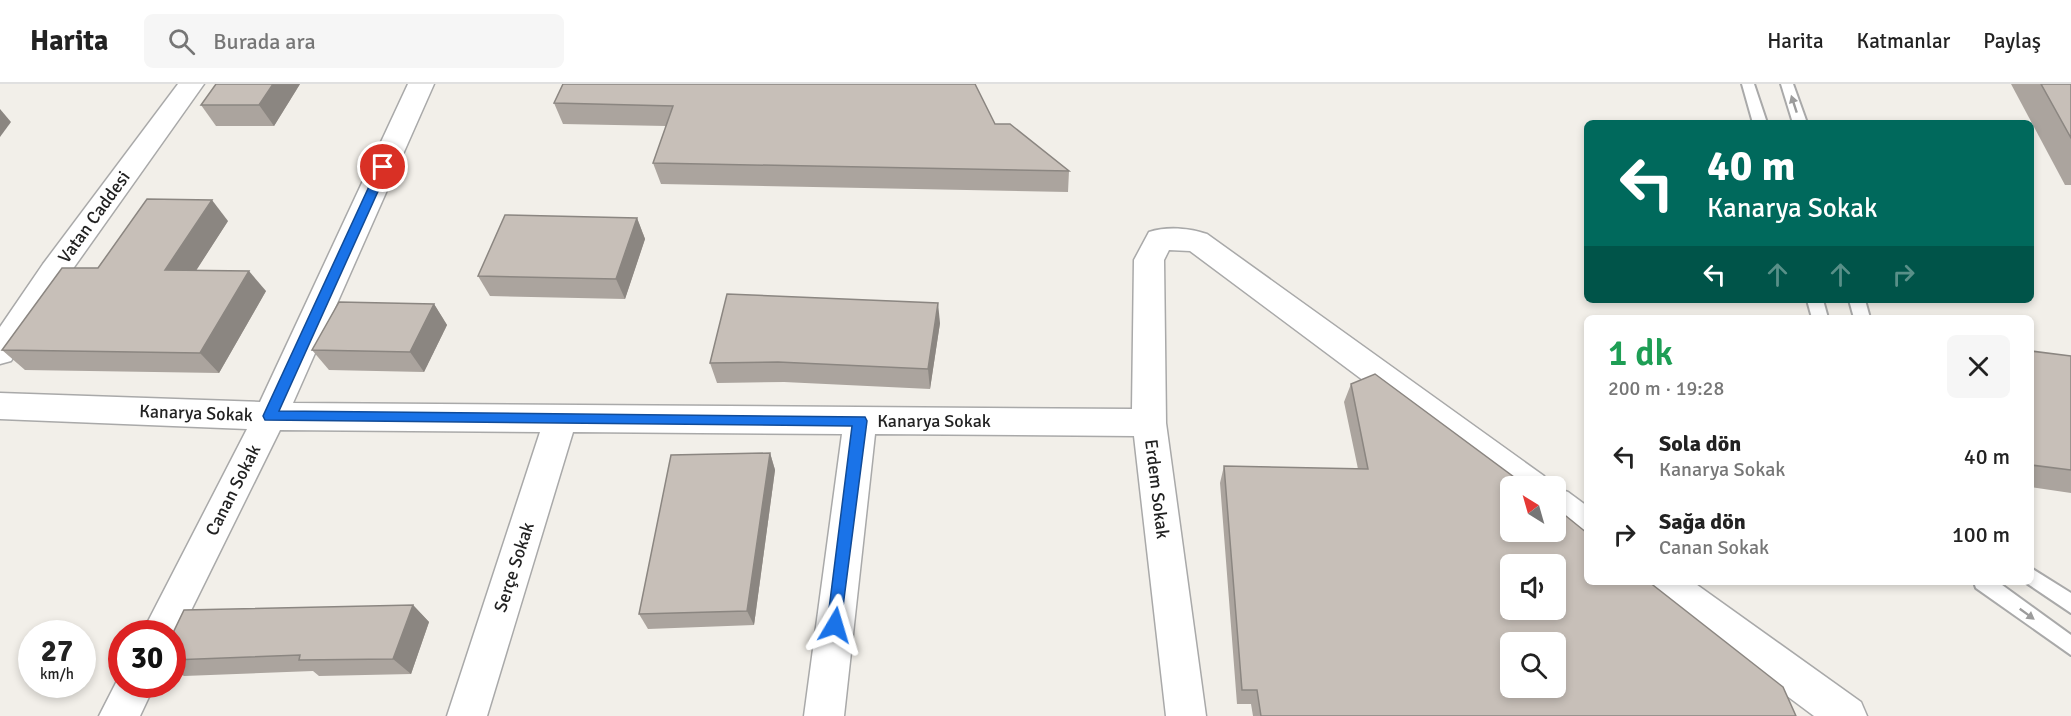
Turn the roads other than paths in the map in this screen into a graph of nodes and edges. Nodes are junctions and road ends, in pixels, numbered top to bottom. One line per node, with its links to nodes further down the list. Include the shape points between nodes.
1 (191, 84): 7 (street, Vatan Caddesi)
2 (421, 84): 9 (street, Canan Sokak)
3 (1748, 84): 5 (lane)
4 (1787, 84): 6 (lane, one-way to 4)
5 (1759, 120)
6 (1799, 120)
7 (0, 352)
8 (0, 406): 9 (street, Kanarya Sokak)
9 (270, 416): 10 (street, Kanarya Sokak); 20 (street, Canan Sokak)
10 (561, 418): 11 (street, Kanarya Sokak); 24 (street, Serçe Sokak)
11 (860, 421): 12 (street, Kanarya Sokak); 25 (street)
12 (1149, 423): 13 (street, Erdem Sokak, via 1149,260 1159,239 1197,241); 26 (street, Erdem Sokak)
13 (1518, 476)
14 (1566, 510): 15 (street)
15 (1584, 524)
16 (2034, 578): 19 (lane)
17 (1667, 585): 27 (street)
18 (1987, 585): 21 (lane, one-way to 21)
19 (2071, 604)
20 (168, 620)
21 (2071, 646)
22 (128, 698): 23 (street)
23 (119, 716)
24 (467, 716)
25 (824, 716)
26 (1186, 716)
27 (1847, 716)

